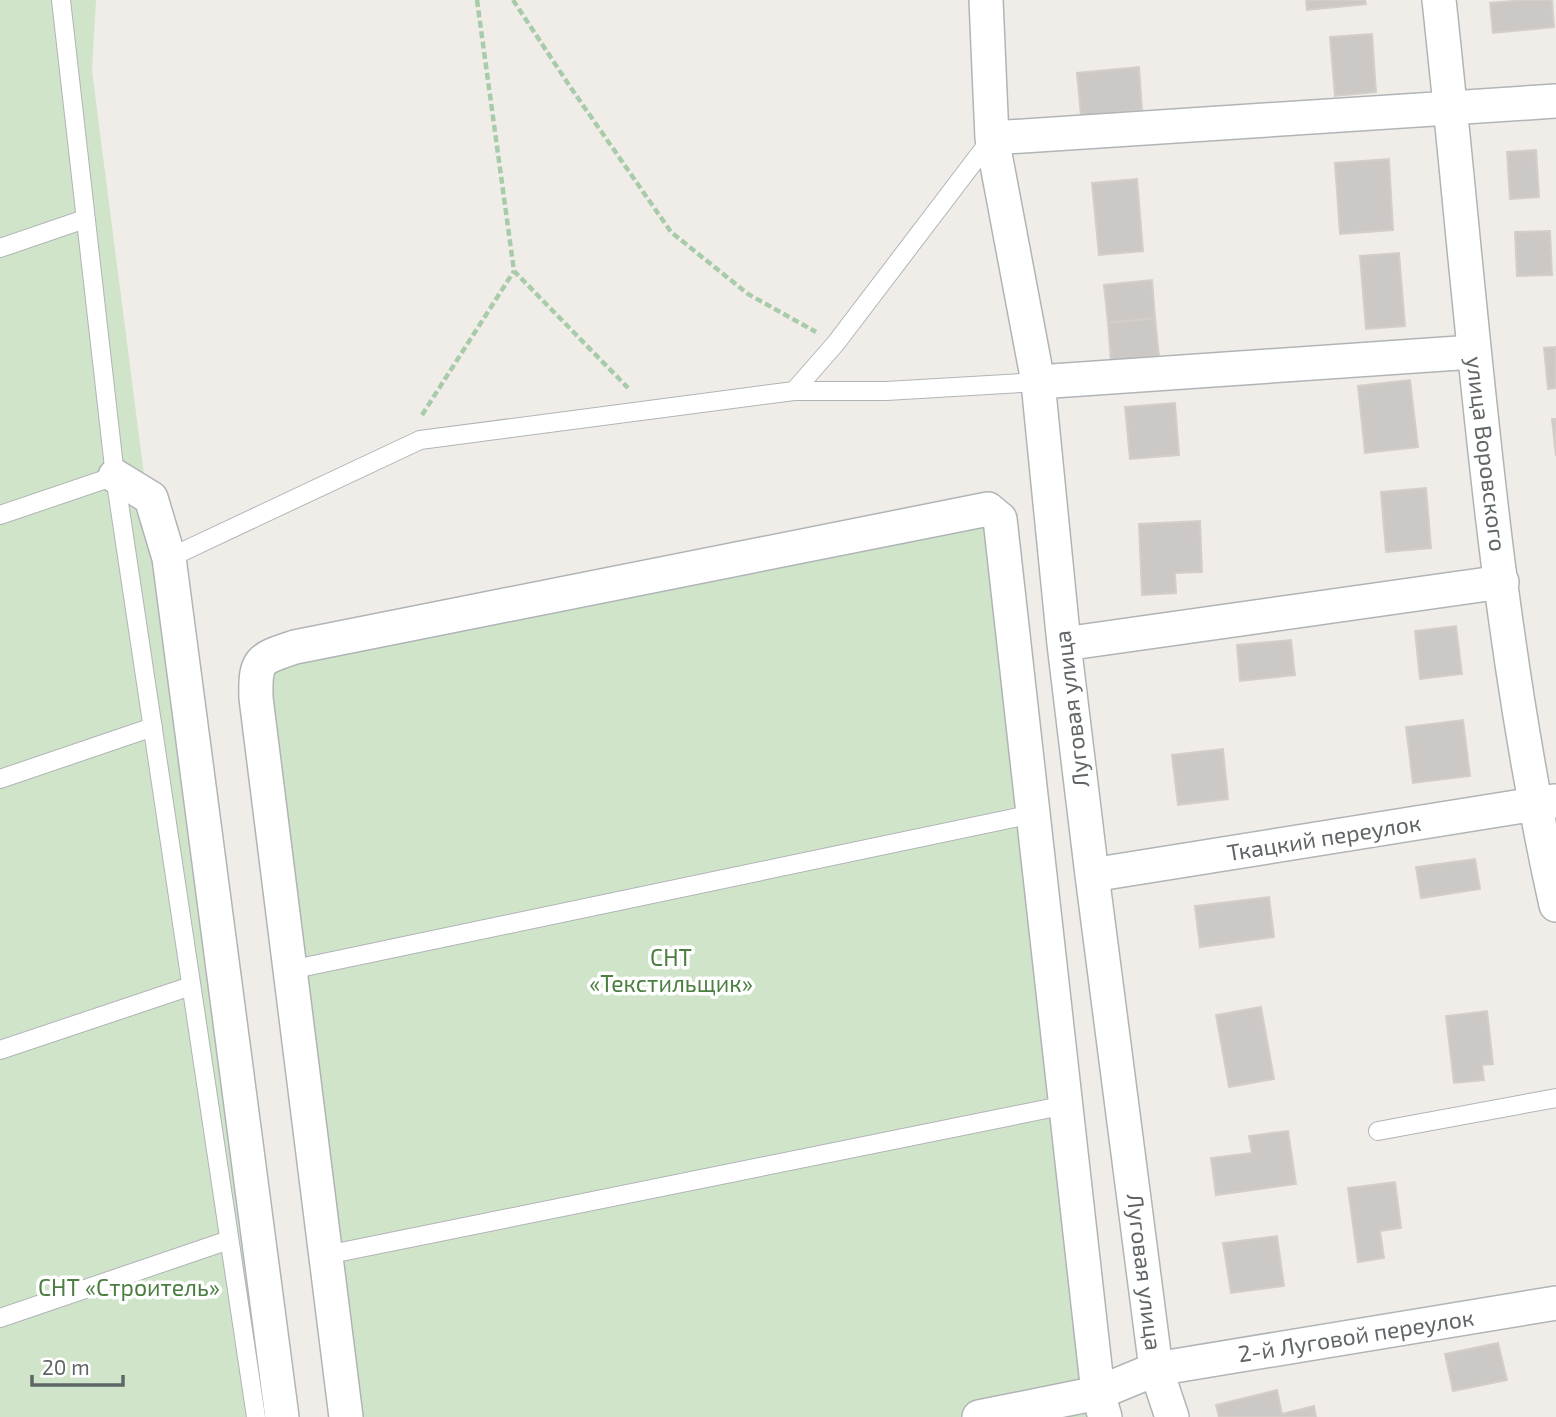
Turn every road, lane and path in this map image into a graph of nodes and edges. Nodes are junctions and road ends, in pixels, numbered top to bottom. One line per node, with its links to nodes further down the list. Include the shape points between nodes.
1 (61, 0): 9 (lane)
2 (477, 0): 11 (path)
3 (513, 0): 12 (path, via 671,232 748,294)
4 (986, 0): 8 (street, Луговая улица)
5 (1439, 0): 7 (street, улица Воровского)
6 (1556, 102): 7 (street)
7 (1451, 110): 8 (street); 13 (street, улица Воровского)
8 (992, 138): 12 (lane); 14 (street, Луговая улица)
9 (85, 219): 10 (lane); 18 (lane)
10 (0, 248)
11 (514, 271): 16 (path); 17 (path)
12 (836, 343): 15 (lane)
13 (1474, 352): 14 (street); 21 (street, улица Воровского)
14 (1038, 382): 15 (lane); 22 (street, Луговая улица)
15 (794, 391): 16 (lane)
16 (651, 411): 17 (lane, via 420,440)
17 (400, 450): 20 (lane)
18 (115, 476): 19 (lane); 20 (street, via 151,498); 23 (lane)
19 (0, 515)
20 (169, 558): 42 (street)
21 (1502, 582): 22 (street); 25 (street, улица Воровского)
22 (1064, 644): 27 (street, Луговая улица)
23 (153, 727): 24 (lane); 30 (lane)
24 (0, 779)
25 (1545, 802): 27 (street, Ткацкий переулок); 28 (street, улица Воровского)
26 (1033, 814): 29 (lane); 29 (street, via 1000,519 988,509 295,647 266,656 256,670); 33 (street)
27 (1092, 875): 39 (street, Луговая улица)
28 (1556, 905)
29 (290, 970): 36 (street)
30 (191, 986): 31 (lane); 35 (lane)
31 (0, 1050)
32 (1556, 1098): 34 (lane)
33 (1066, 1105): 36 (lane); 40 (street)
34 (1378, 1132)
35 (229, 1240): 38 (lane); 41 (lane)
36 (326, 1255): 43 (street)
37 (1556, 1303): 39 (street, 2-й Луговой переулок)
38 (0, 1318)
39 (1156, 1368): 40 (street, 2-й Луговой переулок); 45 (street, Луговая улица)
40 (1102, 1405): 44 (street, 2-й Луговой переулок)
41 (256, 1417)
42 (282, 1417)
43 (346, 1417)
44 (979, 1417)
45 (1172, 1417)

